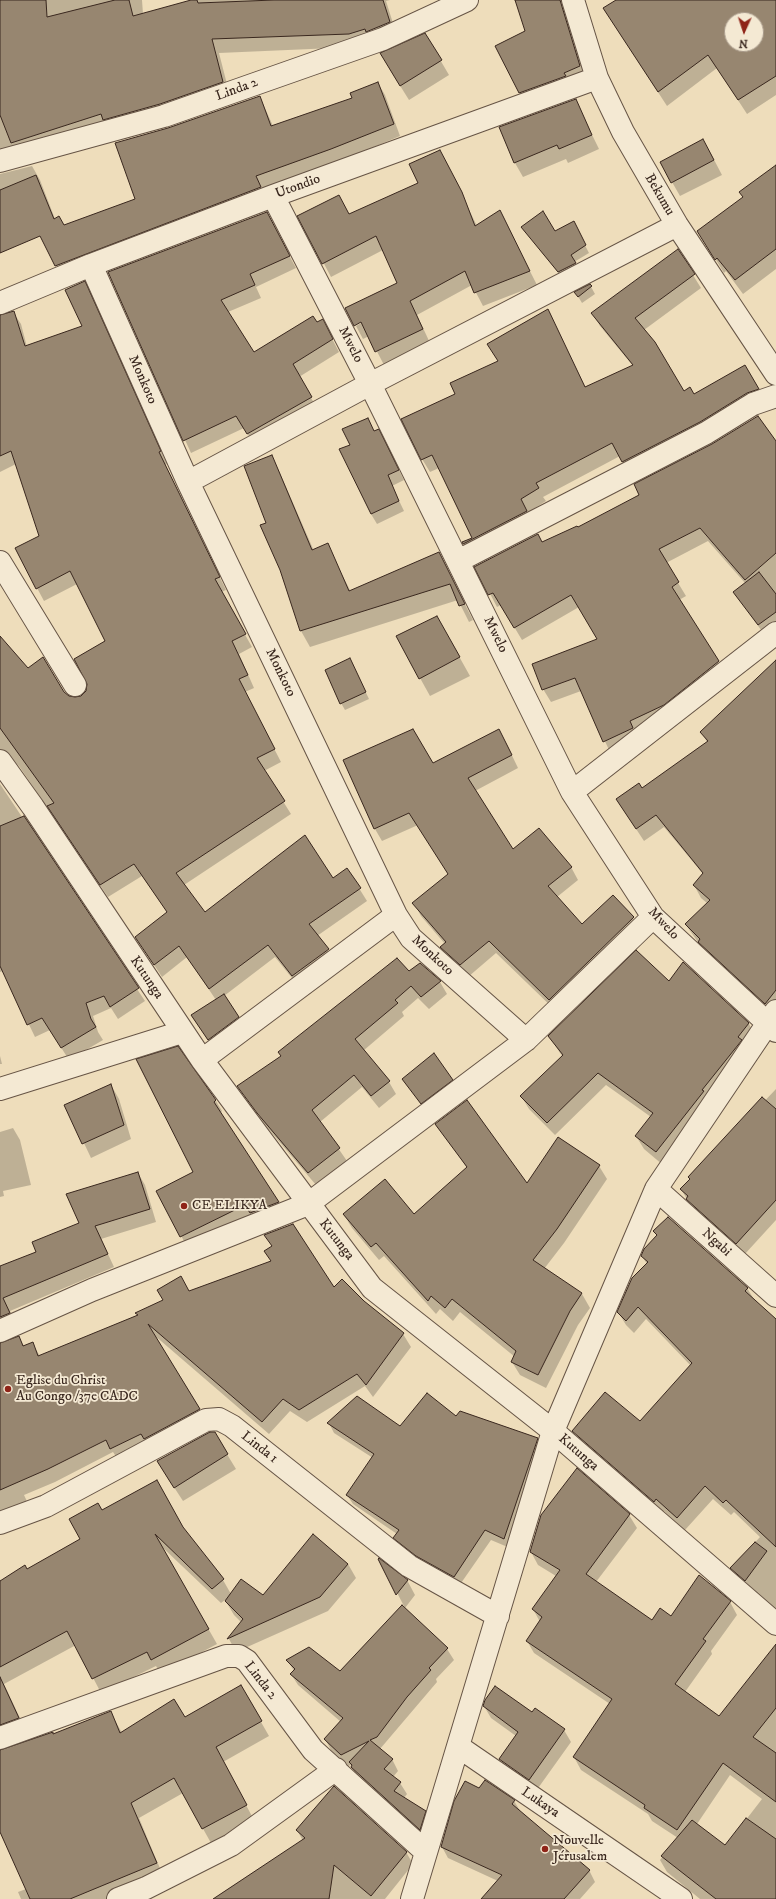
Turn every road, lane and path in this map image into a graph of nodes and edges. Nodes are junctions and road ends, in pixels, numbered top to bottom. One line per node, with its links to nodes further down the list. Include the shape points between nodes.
1 (467, 0): 4 (street, Linda 2, via 383,39 164,116)
2 (573, 0): 3 (street, Bekumu)
3 (597, 78): 5 (street, Utondio); 6 (street, Bekumu, via 622,132)
4 (0, 161)
5 (273, 196): 7 (street, Utondio); 10 (street, Mwelo)
6 (677, 225): 9 (street, Bekumu); 10 (street)
7 (91, 265): 8 (street, Utondio); 12 (street, Monkoto)
8 (0, 303)
9 (776, 374)
10 (370, 384): 12 (street); 13 (street, Mwelo)
11 (776, 396): 13 (street, via 754,404 706,433)
12 (188, 482): 19 (street, Monkoto)
13 (458, 561): 18 (street, Mwelo)
14 (0, 562): 16 (street)
15 (776, 633): 18 (street)
16 (75, 685)
17 (0, 761): 22 (street, Kutunga)
18 (572, 792): 20 (street, Mwelo)
19 (396, 915): 23 (street, Monkoto, via 411,938); 24 (street)
20 (653, 916): 21 (street, Mwelo); 23 (street)
21 (773, 1022): 26 (street)
22 (182, 1032): 24 (street, Kutunga); 25 (street)
23 (526, 1040): 27 (street)
24 (202, 1060): 27 (street, Kutunga)
25 (0, 1089)
26 (656, 1189): 28 (street, Ngabi); 30 (street)
27 (308, 1204): 29 (street, via 92,1290); 30 (street, Kutunga, via 372,1288)
28 (776, 1296)
29 (0, 1331)
30 (553, 1431): 32 (street); 33 (street, Kutunga)
31 (0, 1523): 32 (street, Linda 1, via 46,1506 206,1420 219,1419 232,1426 409,1566)
32 (498, 1616): 35 (street)
33 (776, 1624)
34 (0, 1738): 36 (street, Linda 2, via 226,1656 239,1656 247,1661 313,1750)
35 (458, 1747): 37 (street); 40 (street, Lukaya)
36 (336, 1769): 37 (street, Linda 2); 38 (street, via 231,1845 146,1888)
37 (426, 1852): 39 (street)
38 (118, 1899)
39 (412, 1899)
40 (681, 1899)

